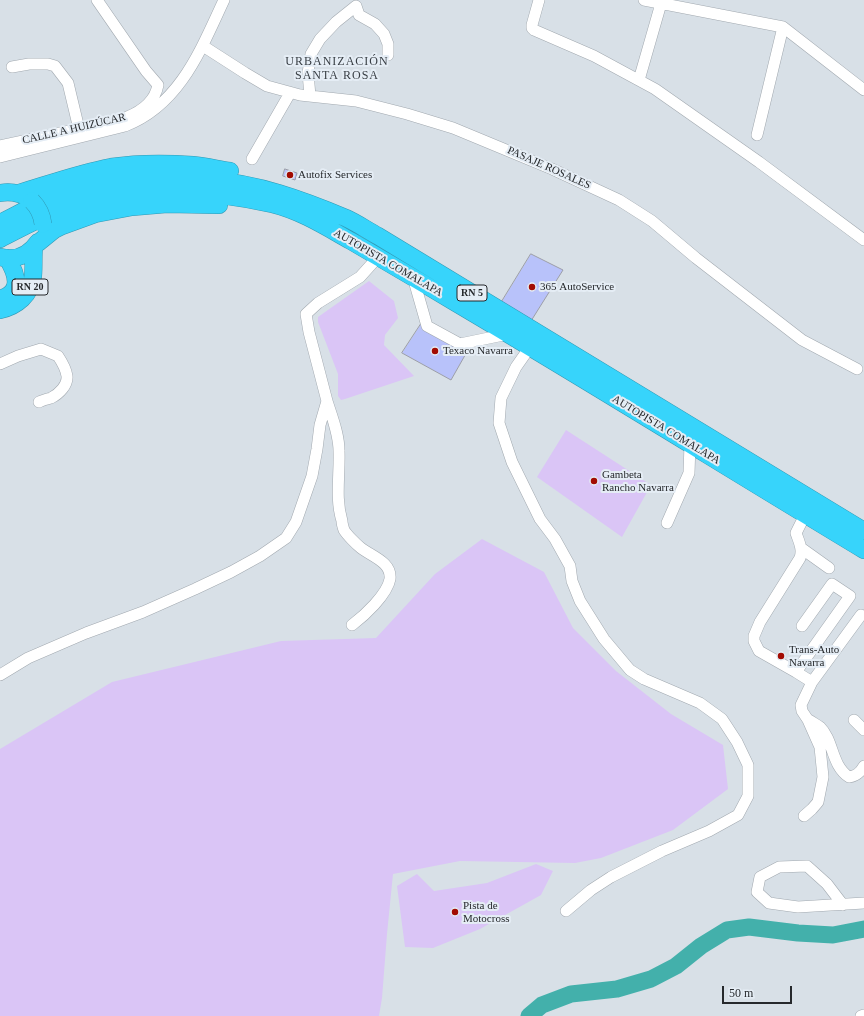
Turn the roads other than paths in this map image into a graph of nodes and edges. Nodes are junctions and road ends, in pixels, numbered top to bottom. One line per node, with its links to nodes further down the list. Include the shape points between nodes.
1 (97, 0): 13 (street)
2 (224, 0): 8 (street, CALLE A HUIZÚCAR)
3 (539, 0): 11 (street, via 532,25 534,30 594,56)
4 (644, 0): 5 (street)
5 (661, 2): 7 (street); 11 (street)
6 (353, 3): 9 (street, via 359,15 375,24 384,34 388,44); 16 (street, via 311,54 308,73)
7 (783, 27): 14 (street); 19 (street)
8 (203, 46): 12 (street, CALLE A HUIZÚCAR); 15 (street, PASAJE ROSALES, via 267,86)
9 (388, 55)
10 (12, 68): 18 (street, via 29,64 55,66 68,83)
11 (639, 80): 27 (street, via 746,153)
12 (180, 83): 13 (street); 17 (street, CALLE A HUIZÚCAR)
13 (158, 88): 17 (street, via 156,106); 18 (street, CALLE A HUIZÚCAR, via 151,101 133,115)
14 (864, 90)
15 (290, 93): 16 (street, PASAJE ROSALES); 22 (street)
16 (310, 96): 37 (street, PASAJE ROSALES, via 356,101 453,128 619,200 652,221 802,340)
17 (152, 112): 21 (street, CALLE A HUIZÚCAR, via 125,126)
18 (79, 129): 20 (street, CALLE A HUIZÚCAR)
19 (757, 135)
20 (0, 146)
21 (0, 157)
22 (252, 159)
23 (12, 194): 25 (highway, via 78,174 113,167 148,164 193,165 296,186 334,205); 28 (highway, RN 20, bridge, via 39,209 43,224 42,234)
24 (0, 223): 25 (highway, AUTOPISTA COMALAPA / RN 5, via 43,200 85,185 130,179 184,178 239,184 295,198 347,219)
25 (378, 236): 45 (highway, AUTOPISTA COMALAPA / RN 5)
26 (0, 239): 29 (highway, AUTOPISTA COMALAPA / RN 5, via 51,214 98,199 150,192 185,192 275,205 321,224)
27 (864, 240)
28 (36, 245): 29 (highway, via 54,230 95,214 167,204 238,206 285,218); 30 (highway, RN 20, via 27,254 17,258); 33 (highway, RN 20, via 32,283 26,295 17,303)
29 (378, 257): 31 (highway, AUTOPISTA COMALAPA / RN 5); 38 (street, via 360,277 318,303 306,314)
30 (3, 258): 32 (highway, RN 20, via 15,272 16,287 11,295)
31 (413, 277): 34 (highway, AUTOPISTA COMALAPA / RN 5); 34 (street, via 427,326 460,344)
32 (0, 300)
33 (0, 310)
34 (508, 334): 35 (highway, AUTOPISTA COMALAPA / RN 5)
35 (530, 347): 42 (highway, AUTOPISTA COMALAPA / RN 5); 62 (street, via 516,367 501,398 499,423 512,462 540,519 555,538 570,566 580,601 604,639 630,670 644,679 700,703 722,719 748,765 748,796 738,815 611,877)
36 (0, 364): 39 (street, via 41,349 58,356 67,377 64,386 59,392)
37 (857, 369)
38 (327, 401): 40 (street); 41 (street)
39 (39, 402)
40 (336, 429): 41 (street); 50 (street, via 339,450 338,501 344,529 360,547 384,563 390,571 385,592)
41 (320, 430): 53 (street, via 312,476 296,522 286,538 260,556 202,585 143,612 28,658)
42 (690, 444): 43 (highway, AUTOPISTA COMALAPA / RN 5); 44 (street, via 689,473)
43 (805, 515): 46 (street, via 796,534); 47 (highway, AUTOPISTA COMALAPA / RN 5)
44 (667, 522)
45 (864, 531)
46 (801, 548): 48 (street); 52 (street, via 800,558 754,636 759,651)
47 (864, 550)
48 (829, 568)
49 (861, 615): 54 (street)
50 (352, 625)
51 (802, 626): 52 (street, via 832,584 850,596)
52 (796, 672): 54 (street)
53 (0, 674)
54 (812, 682): 55 (street, via 801,705)
55 (808, 720): 58 (street, via 820,727 843,773 849,777 854,776 859,774); 59 (street, via 820,747 823,777 818,802)
56 (854, 720): 57 (street)
57 (864, 730)
58 (864, 766)
59 (804, 816)
60 (864, 903): 61 (street)
61 (842, 905): 61 (street, via 827,884 807,866 779,867 760,877 757,892 769,903 798,907)
62 (566, 911)

